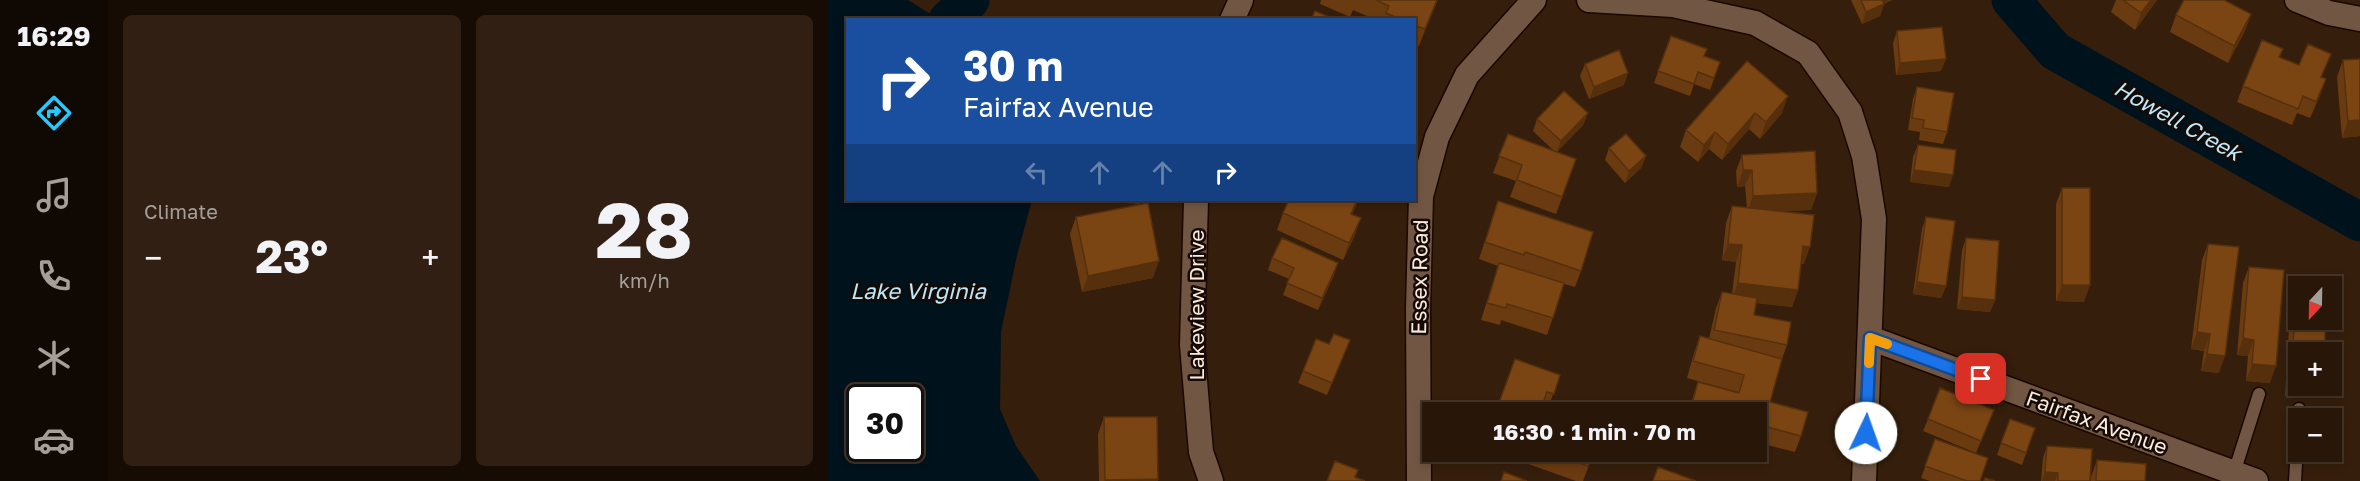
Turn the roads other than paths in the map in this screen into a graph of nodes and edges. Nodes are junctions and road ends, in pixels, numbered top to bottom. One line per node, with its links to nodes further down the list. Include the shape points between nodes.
1 (1241, 0): 5 (street)
2 (1534, 0): 14 (street, Essex Road, via 1467,75 1437,136 1421,196)
3 (1589, 0): 8 (street, via 1673,5 1755,23 1808,53 1850,112 1864,156 1874,219)
4 (2297, 0): 6 (street, via 2329,13)
5 (1233, 18)
6 (2360, 19)
7 (1196, 201): 13 (street, Lakeview Drive, via 1192,345 1202,452)
8 (1870, 338): 11 (street, Fairfax Avenue); 15 (street)
9 (2259, 394): 12 (lane)
10 (2296, 462): 16 (lane)
11 (2203, 471): 12 (street, Fairfax Avenue)
12 (2245, 477)
13 (1211, 481)
14 (1419, 481)
15 (1864, 481)
16 (2295, 481)

